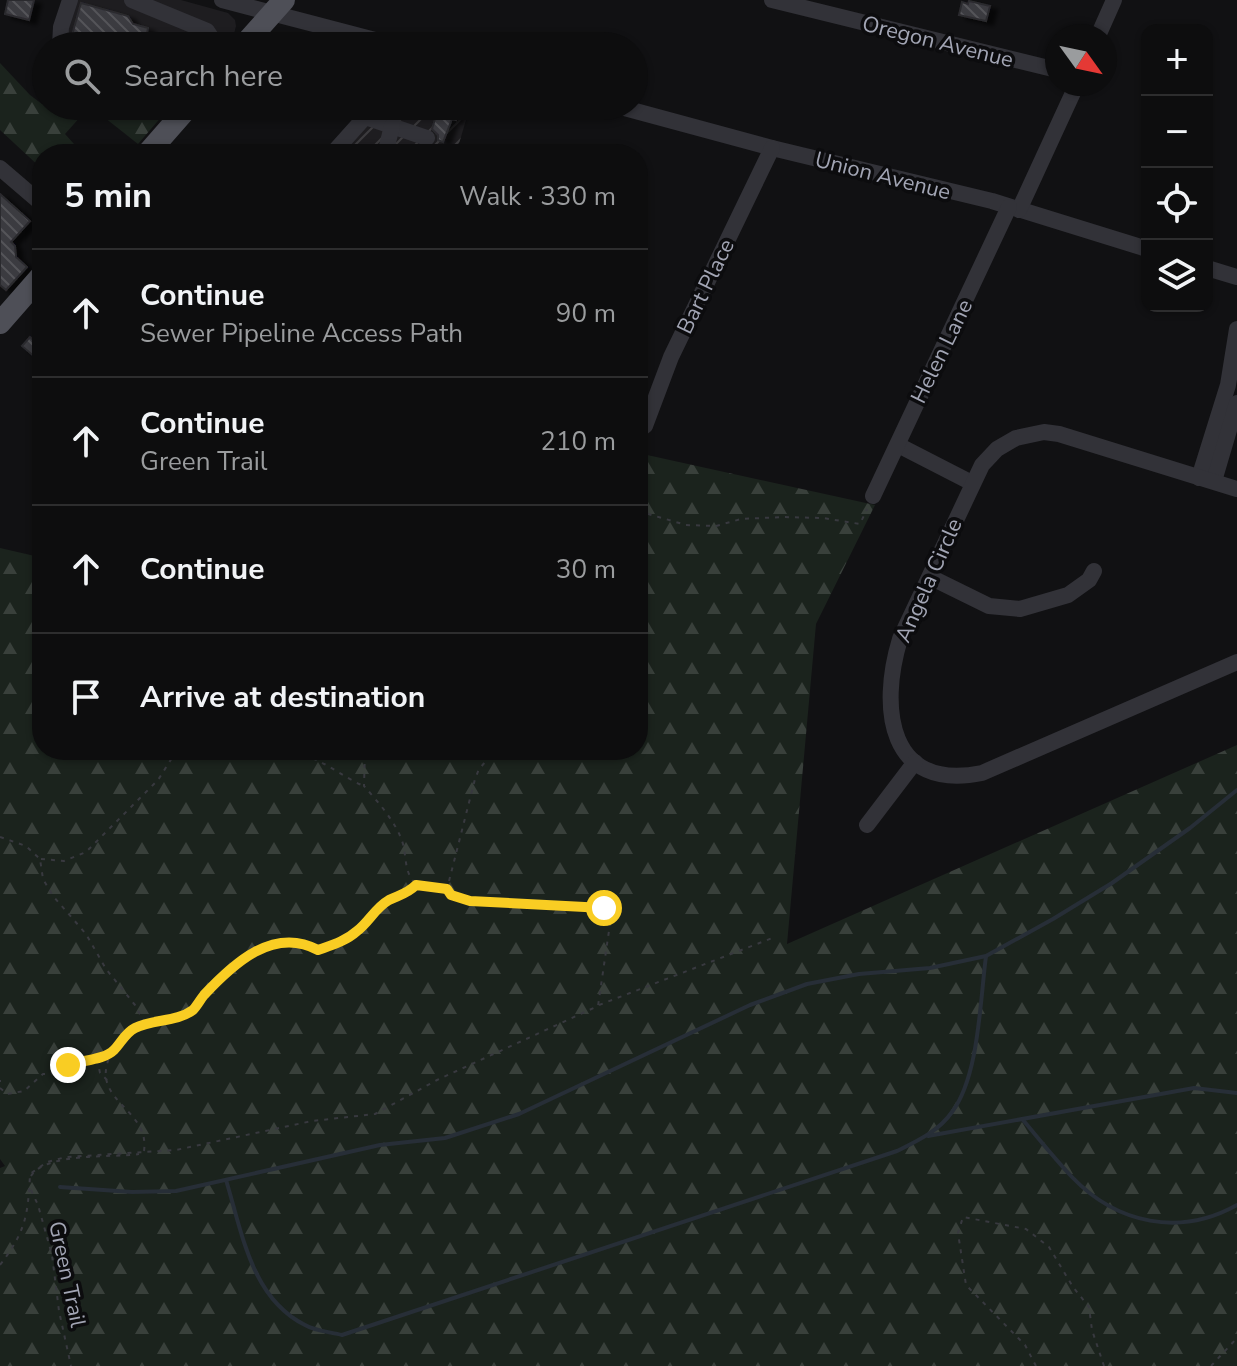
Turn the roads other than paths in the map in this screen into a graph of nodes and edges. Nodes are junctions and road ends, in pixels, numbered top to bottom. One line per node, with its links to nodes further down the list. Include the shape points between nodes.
1 (70, 0): 10 (street)
2 (132, 0): 8 (street)
3 (182, 0): 8 (street)
4 (222, 0): 7 (street)
5 (772, 0): 14 (street, Oregon Avenue)
6 (1114, 0): 9 (street)
7 (278, 6): 12 (main road); 13 (street)
8 (181, 19): 11 (street)
9 (1103, 24)
10 (61, 32)
11 (208, 32)
12 (255, 32)
13 (356, 32)
14 (1045, 67)
15 (1071, 96): 28 (street, Helen Lane)
16 (648, 114): 25 (street, Union Avenue)
17 (177, 120): 22 (main road)
18 (363, 120): 23 (street)
19 (383, 120): 20 (street)
20 (392, 126): 21 (street); 24 (street)
21 (427, 138)
22 (156, 144)
23 (341, 144)
24 (388, 144)
25 (772, 148): 28 (street, Union Avenue); 36 (street, Bart Place, via 671,357)
26 (0, 168): 27 (street)
27 (32, 195)
28 (1014, 208): 29 (street, Union Avenue); 37 (street, Helen Lane)
29 (1141, 247)
30 (1213, 270): 31 (street)
31 (1237, 277)
32 (32, 286): 33 (main road)
33 (0, 323)
34 (1237, 329): 38 (street)
35 (1237, 403): 38 (street)
36 (648, 418)
37 (898, 445): 39 (street); 41 (street, Helen Lane)
38 (1206, 480): 39 (street, Angela Circle, via 1044,432 997,449); 40 (street, Angela Circle)
39 (972, 483): 43 (street, Angela Circle)
40 (1237, 489)
41 (873, 496)
42 (1094, 571): 43 (street, via 1068,595 1020,609 989,606)
43 (930, 577): 45 (street, Angela Circle, via 900,639 889,705 897,739)
44 (1237, 662): 45 (street, via 982,773 950,777)
45 (915, 762): 46 (street)
46 (867, 825)

